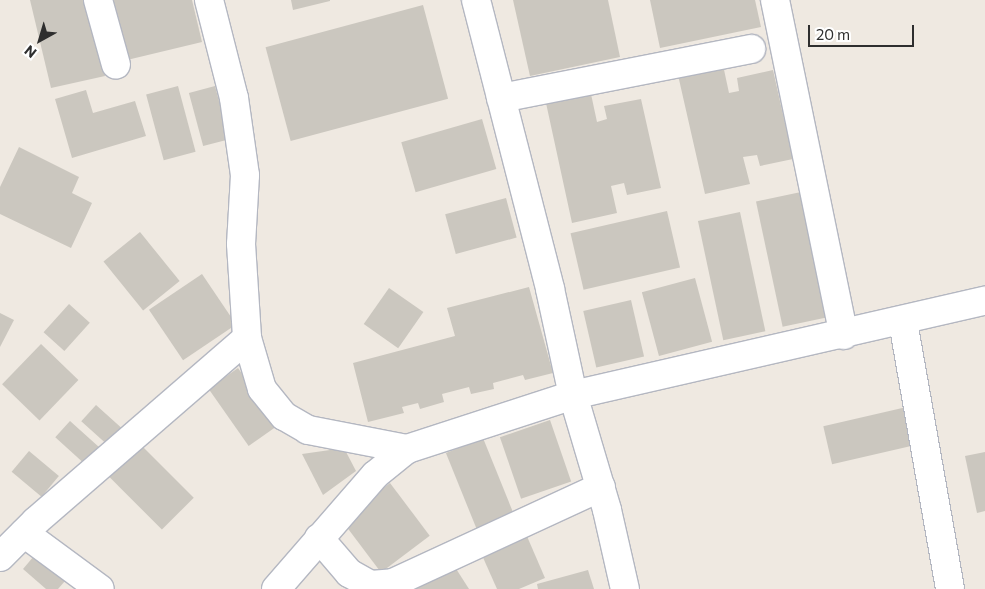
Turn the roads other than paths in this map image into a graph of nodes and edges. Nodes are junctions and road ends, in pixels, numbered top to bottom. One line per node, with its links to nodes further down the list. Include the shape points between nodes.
1 (98, 0): 6 (street)
2 (209, 0): 11 (street, via 234,98 245,175 241,244)
3 (476, 0): 7 (street)
4 (776, 0): 10 (street)
5 (751, 49): 7 (street)
6 (116, 65)
7 (501, 98): 12 (street, via 550,289)
8 (985, 301): 9 (street)
9 (903, 322): 10 (street); 21 (street)
10 (844, 335): 12 (street)
11 (247, 338): 13 (street, via 262,389 284,416 308,430); 15 (street)
12 (573, 395): 13 (street); 14 (street)
13 (407, 449): 16 (street, via 375,475)
14 (600, 487): 16 (street, via 393,583 371,585 349,573); 20 (street)
15 (24, 533): 17 (street); 18 (street)
16 (319, 538): 19 (street)
17 (0, 557)
18 (100, 589)
19 (276, 589)
20 (625, 589)
21 (950, 589)

